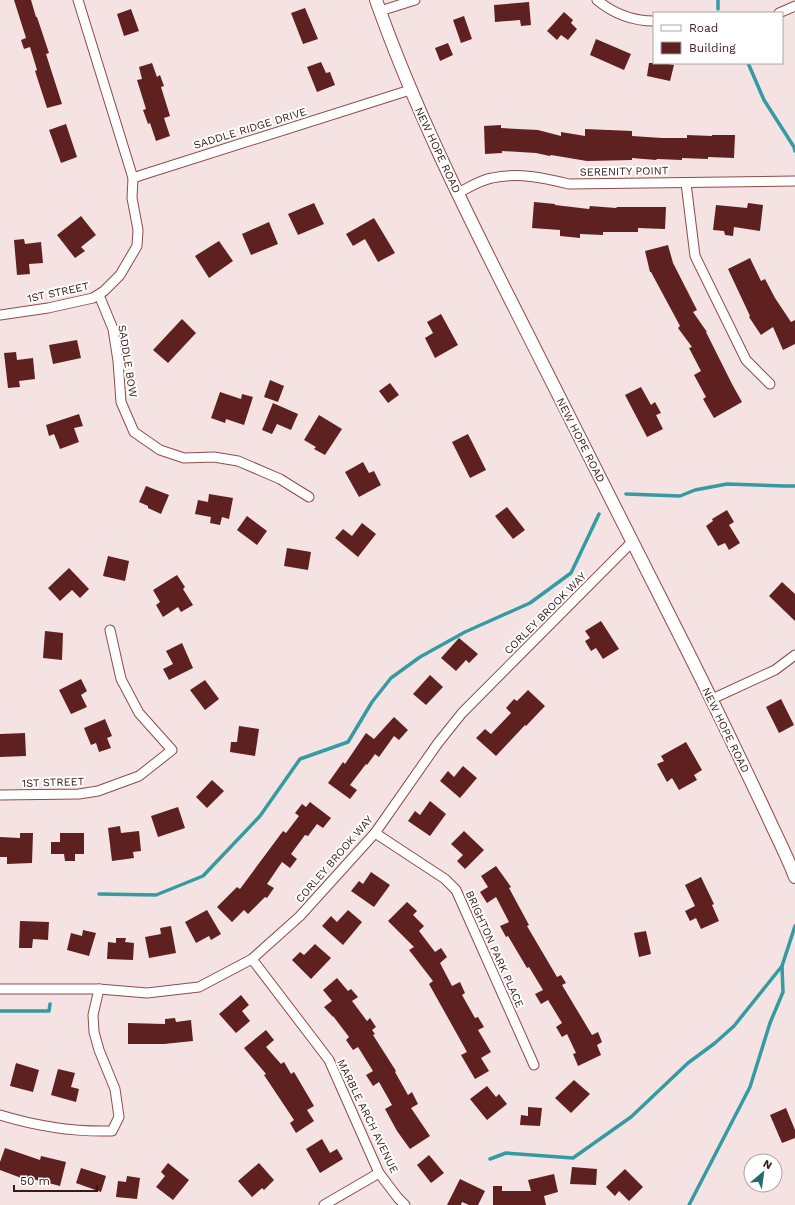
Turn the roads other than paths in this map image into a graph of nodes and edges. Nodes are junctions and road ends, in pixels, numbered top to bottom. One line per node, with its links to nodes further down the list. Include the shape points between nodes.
1 (78, 0): 9 (street)
2 (415, 0): 4 (street)
3 (597, 0): 7 (street, via 620,16)
4 (378, 5): 8 (street, NEW HOPE ROAD)
5 (795, 6): 6 (street)
6 (781, 12)
7 (653, 21)
8 (410, 90): 9 (street, SADDLE RIDGE DRIVE); 12 (street, NEW HOPE ROAD)
9 (133, 178): 13 (street, 1ST STREET, via 132,198 138,230 137,246 120,275)
10 (795, 181): 11 (street, SERENITY POINT)
11 (686, 183): 12 (street, SERENITY POINT, via 569,184 520,175 492,178); 15 (street, via 695,256 746,360)
12 (458, 193): 17 (street, NEW HOPE ROAD)
13 (99, 295): 14 (street, 1ST STREET, via 48,308); 16 (street, SADDLE BOW, via 113,329 121,402 134,432 160,450 184,458 214,457 238,461 280,478)
14 (0, 315)
15 (770, 384)
16 (309, 497)
17 (633, 541): 20 (street, NEW HOPE ROAD); 22 (street, CORLEY BROOK WAY, via 462,713)
18 (110, 630): 21 (street, 1ST STREET, via 121,680 139,713 172,750 139,776 98,791 79,794)
19 (795, 655): 20 (street, via 775,670)
20 (712, 699): 23 (street, NEW HOPE ROAD)
21 (0, 795)
22 (376, 833): 24 (street, CORLEY BROOK WAY, via 300,916); 27 (street, BRIGHTON PARK PLACE, via 445,879 456,890)
23 (795, 877)
24 (252, 959): 26 (street, CORLEY BROOK WAY, via 199,987 148,993); 29 (street, MARBLE ARCH AVENUE, via 329,1060)
25 (0, 989): 26 (street, CORLEY BROOK WAY)
26 (99, 989): 28 (street, via 93,1015 94,1032 115,1089 119,1117 112,1131 58,1128)
27 (534, 1065)
28 (0, 1114)
29 (379, 1172): 30 (street); 31 (street, MARBLE ARCH AVENUE)
30 (324, 1205)
31 (405, 1205)

